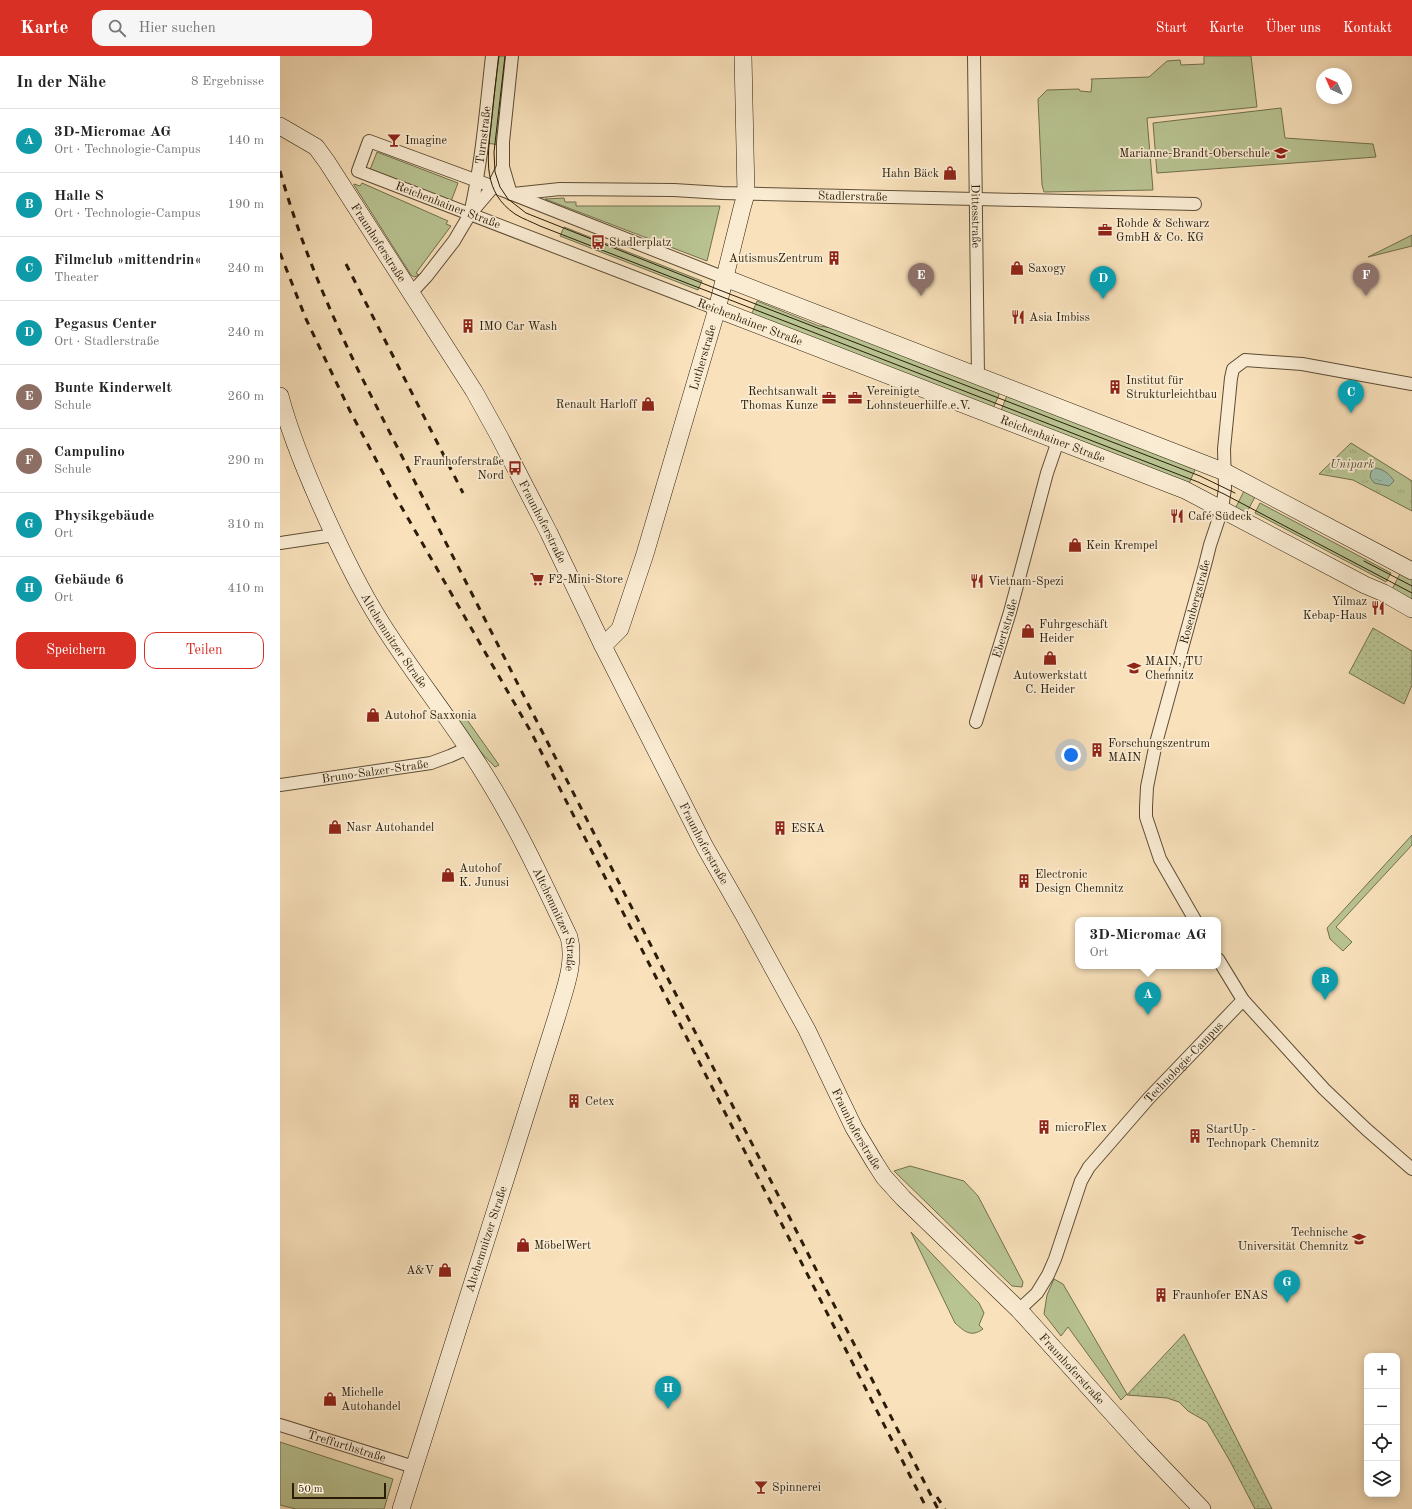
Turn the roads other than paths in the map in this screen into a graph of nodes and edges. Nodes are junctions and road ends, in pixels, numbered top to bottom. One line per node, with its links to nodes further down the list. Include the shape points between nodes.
1 (492, 56): 7 (street, Turnstraße)
2 (512, 56): 6 (street, Turnstraße, via 503,142)
3 (743, 56): 10 (street, Lutherstraße)
4 (974, 56): 11 (street, Dittesstraße)
5 (280, 126): 15 (street, Fraunhoferstraße, via 316,147 324,157)
6 (503, 167): 8 (street, Turnstraße); 9 (street, Turnstraße)
7 (477, 181): 8 (street, Reichenhainer Straße); 13 (street, Turnstraße); 13 (street, Reichenhainer Straße, via 369,141 358,171)
8 (492, 187): 9 (street, Reichenhainer Straße); 13 (street, Turnstraße)
9 (511, 194): 10 (street, Stadlerstraße, via 560,189 674,190); 14 (street, Reichenhainer Straße)
10 (746, 194): 11 (street, Stadlerstraße); 14 (street, Lutherstraße)
11 (976, 200): 12 (street, Stadlerstraße); 17 (street, Dittesstraße)
12 (1195, 204)
13 (470, 214): 15 (street, Turnstraße, via 454,241); 16 (street, Reichenhainer Straße)
14 (725, 278): 16 (street, Lutherstraße); 17 (street, Reichenhainer Straße)
15 (411, 293): 27 (street, Fraunhoferstraße, via 474,391 499,436)
16 (717, 310): 20 (street, Reichenhainer Straße); 27 (street, Lutherstraße, via 647,547 620,628)
17 (978, 376): 21 (street, Reichenhainer Straße)
18 (1412, 384): 21 (street, via 1302,364 1245,360 1233,370 1231,378 1224,449)
19 (280, 396): 23 (street, Altchemnitzer Straße, via 300,456)
20 (1058, 441): 22 (street, Reichenhainer Straße, via 1184,490); 28 (street, Ebertstraße)
21 (1225, 472): 22 (street, Rosenbergstraße); 25 (street, Reichenhainer Straße)
22 (1222, 509): 26 (street, Reichenhainer Straße); 31 (street, Rosenbergstraße, via 1158,736 1147,787 1146,816 1160,860)
23 (334, 535): 24 (street); 29 (street, Altchemnitzer Straße, via 380,621)
24 (280, 543)
25 (1412, 571)
26 (1412, 609)
27 (604, 646): 35 (street, Fraunhoferstraße, via 705,847 807,1030 854,1128 884,1178)
28 (976, 722)
29 (468, 748): 30 (street, Bruno-Salzer-Straße, via 431,762); 37 (street, Altchemnitzer Straße, via 520,838 572,948 570,974)
30 (280, 785)
31 (1193, 917)
32 (1221, 964): 33 (street)
33 (1243, 1000): 34 (street, via 1324,1089); 35 (street, Technologie-Campus, via 1149,1098 1089,1167 1081,1181 1048,1275 1037,1293)
34 (1412, 1169)
35 (1019, 1310): 39 (street, Fraunhoferstraße)
36 (280, 1425): 37 (street, Treffurthstraße)
37 (414, 1467): 38 (street, Altchemnitzer Straße)
38 (401, 1509)
39 (1202, 1509)

